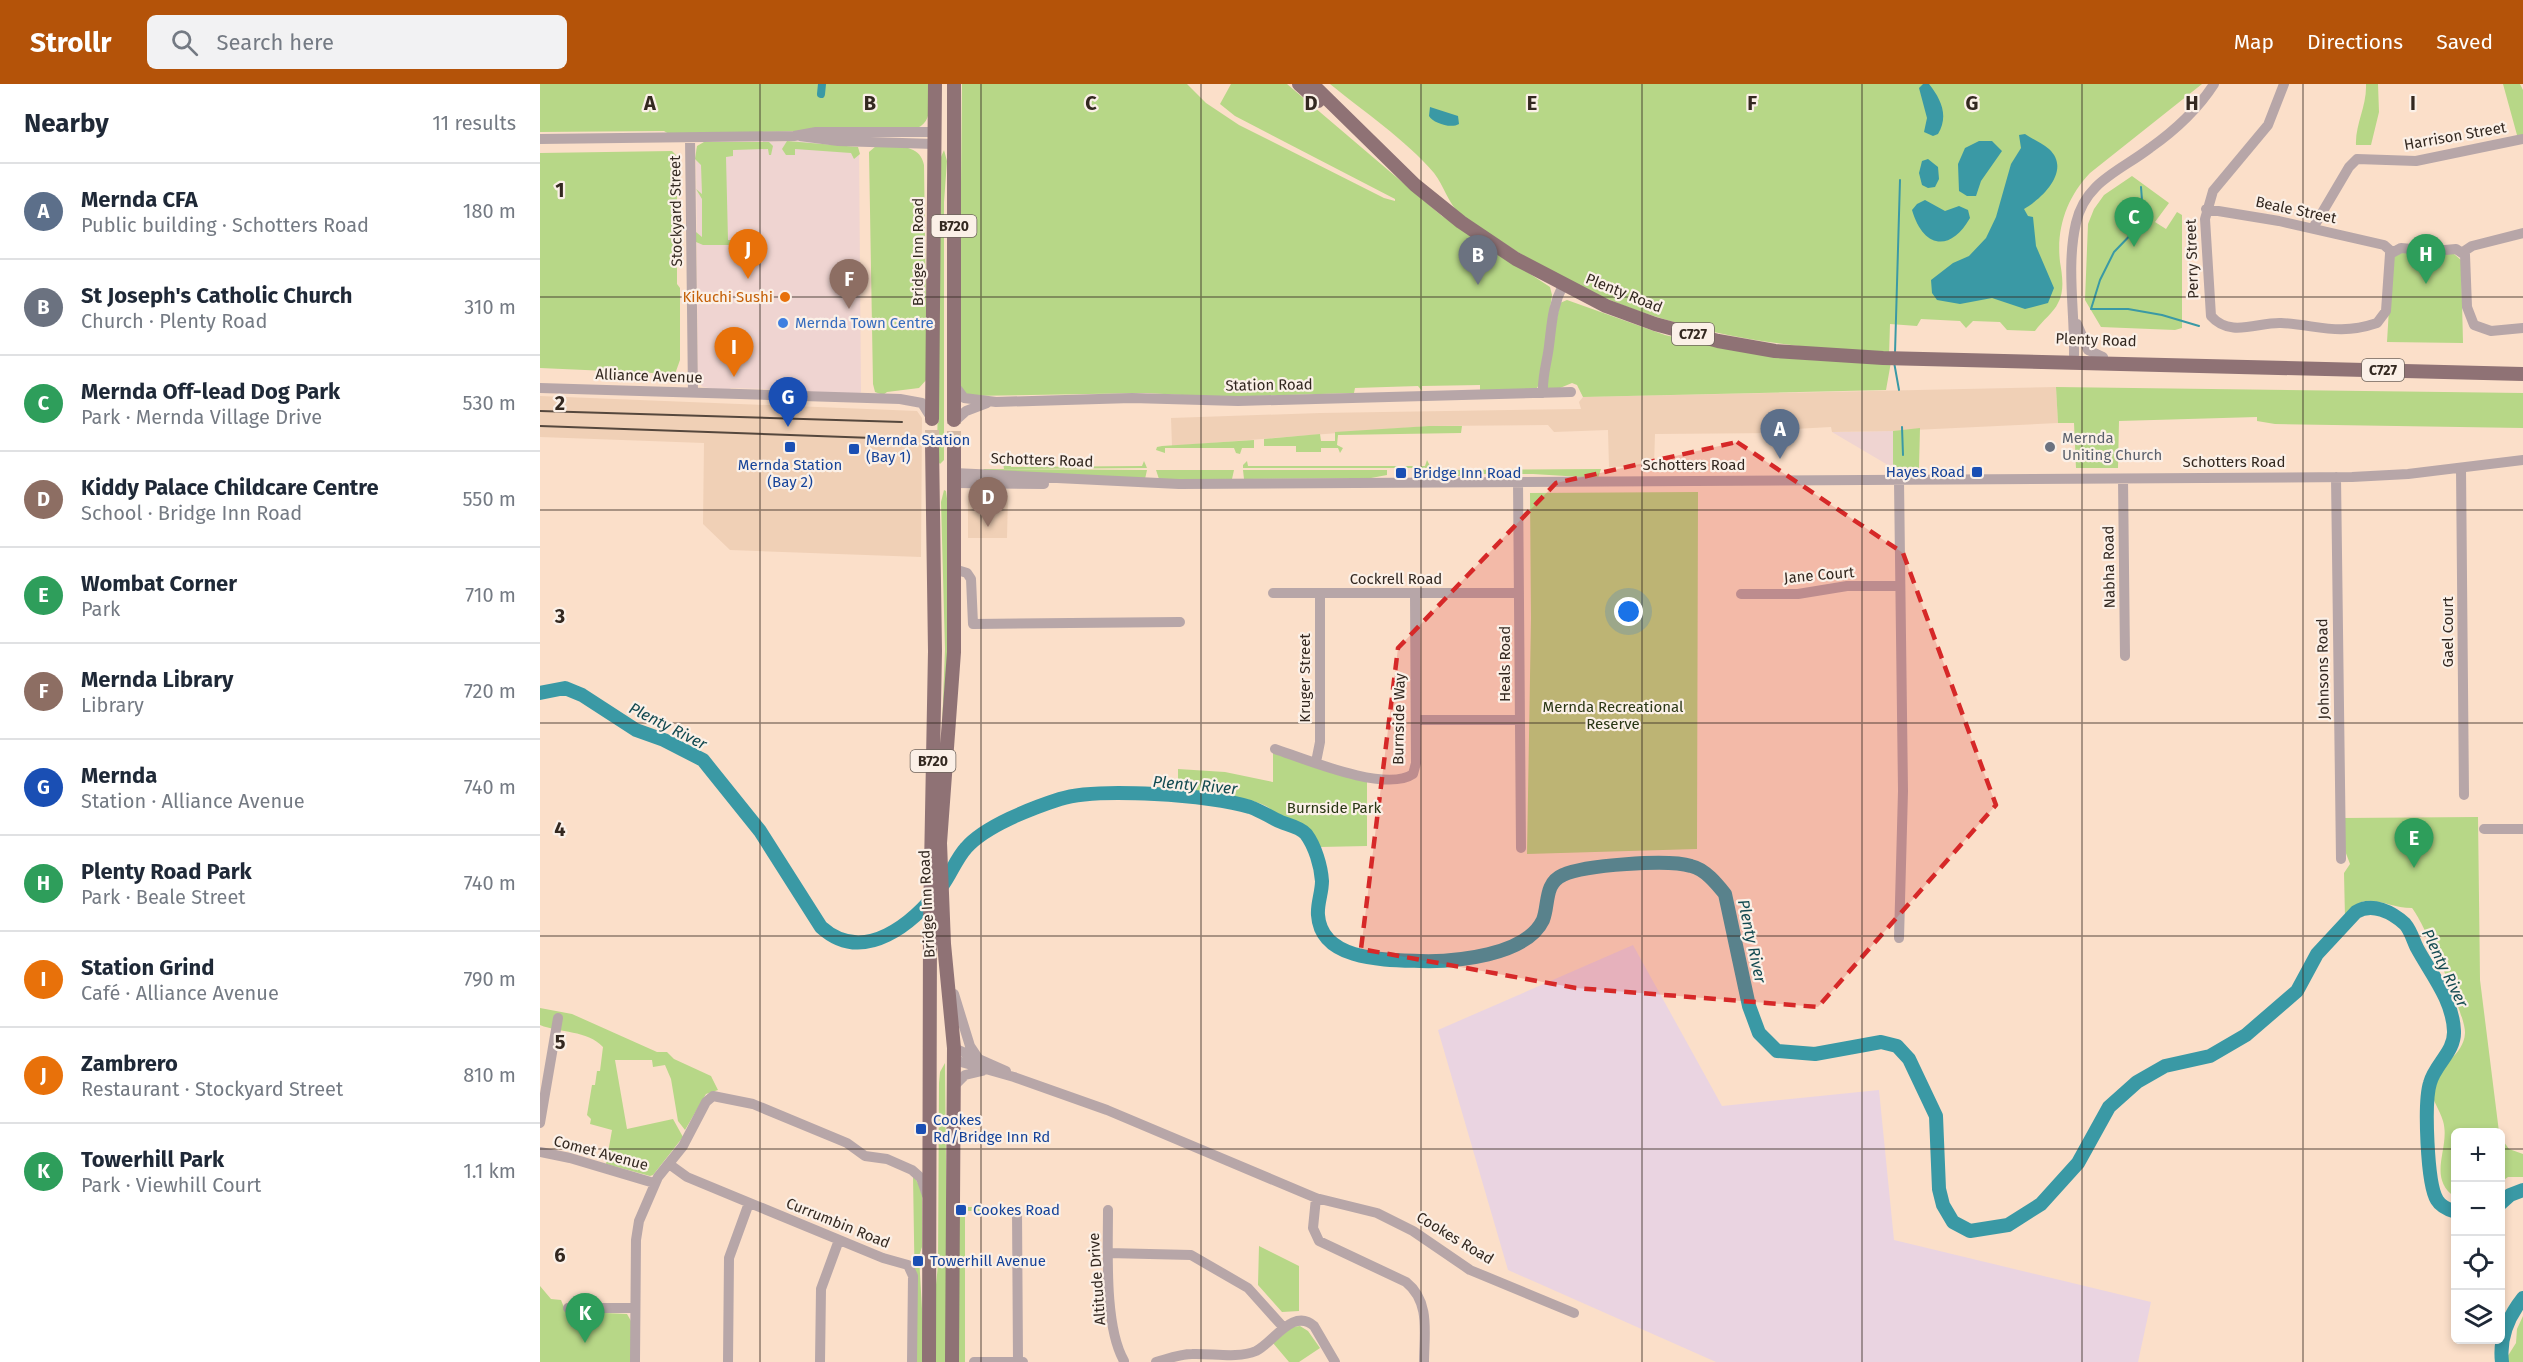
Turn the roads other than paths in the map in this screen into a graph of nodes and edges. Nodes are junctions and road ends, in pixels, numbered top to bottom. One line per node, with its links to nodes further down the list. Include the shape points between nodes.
1 (935, 84): 8 (main road, Bridge Inn Road / B720)
2 (954, 84): 9 (main road, B720)
3 (1299, 84): 12 (main road, Plenty Road / C727)
4 (1312, 84): 12 (main road, Plenty Road / C727)
5 (2214, 84): 19 (street, via 2181,123 2149,150 2104,178 2085,200 2075,225)
6 (2283, 85): 13 (street, Perry Street, via 2268,125 2213,191)
7 (690, 138): 8 (street); 10 (street); 30 (street, Stockyard Street)
8 (934, 138): 9 (main road); 27 (main road, Bridge Inn Road / B720)
9 (954, 138): 26 (main road, B720)
10 (540, 139)
11 (2523, 139): 14 (street, Harrison Street, via 2416,161 2357,159)
12 (1395, 166): 18 (main road, Plenty Road / C727, via 1461,222 1516,260)
13 (2206, 209): 14 (street, Beale Street); 16 (street, Perry Street, via 2209,313 2214,320 2229,326 2243,329 2284,324 2340,330 2377,323 2386,311)
14 (2313, 228): 16 (street, Beale Street, via 2380,244)
15 (2523, 233): 17 (street, via 2478,244)
16 (2391, 253): 17 (street, via 2402,248 2456,249)
17 (2464, 254): 21 (street, via 2467,307 2474,325 2491,331)
18 (1563, 285): 23 (main road, Plenty Road / C727, via 1655,324 1774,351 1902,359); 31 (street, via 1551,316)
19 (2072, 302): 20 (street); 23 (street)
20 (2075, 318): 22 (street, via 2088,350); 23 (street)
21 (2523, 328)
22 (2103, 357): 23 (main road, Plenty Road / C727); 24 (main road, Plenty Road / C727)
23 (2070, 360): 24 (main road, Plenty Road / C727)
24 (2242, 366): 25 (main road, Plenty Road / C727)
25 (2523, 374)
26 (954, 378): 33 (street, Station Road, via 961,397); 35 (main road, B720)
27 (933, 387): 32 (street, Alliance Avenue, via 925,395); 34 (main road, Bridge Inn Road / B720)
28 (540, 388): 30 (street, Alliance Avenue)
29 (1571, 392): 31 (street, Station Road)
30 (693, 393): 32 (street, Alliance Avenue)
31 (1543, 393): 33 (street, Station Road)
32 (900, 399): 34 (street, Alliance Avenue, via 922,403)
33 (996, 402): 35 (street, Station Road, via 966,411)
34 (932, 420)
35 (955, 420)
36 (932, 444): 40 (main road, Bridge Inn Road / B720)
37 (954, 445): 42 (main road, Bridge Inn Road / B720)
38 (2523, 460): 39 (street, Schotters Road)
39 (2462, 468): 41 (street, Schotters Road, via 2380,477); 59 (street, Gael Court)
40 (931, 477): 42 (main road, Schotters Road); 67 (main road, Bridge Inn Road / B720, via 935,651)
41 (2336, 477): 43 (street, Schotters Road); 63 (street, Johnsons Road)
42 (954, 478): 44 (street, Schotters Road, via 1077,486); 46 (main road, Bridge Inn Road / B720)
43 (2123, 479): 45 (street, Schotters Road); 54 (street, Nabha Road)
44 (1518, 480): 45 (street, Schotters Road); 48 (street, Heals Road)
45 (1899, 481): 47 (street)
46 (954, 569): 53 (street, via 971,579 973,624); 65 (main road, Bridge Inn Road / B720, via 954,651 940,843)
47 (1899, 586): 52 (street, Jane Court); 64 (street, via 1903,791)
48 (1520, 593): 51 (street, Cockrell Road); 56 (street, Heals Road)
49 (1273, 594): 50 (street, Cockrell Road)
50 (1320, 594): 51 (street, Cockrell Road); 58 (street, Kruger Street, via 1320,742)
51 (1415, 594): 55 (street, Burnside Way)
52 (1741, 594)
53 (1180, 622)
54 (2125, 656)
55 (1416, 720): 56 (street); 58 (street, Burnside Way, via 1416,767 1407,777 1365,778)
56 (1520, 720): 62 (street, Heals Road)
57 (1275, 749): 58 (street, Burnside Way)
58 (1316, 762)
59 (2464, 795)
60 (2484, 829): 61 (street)
61 (2523, 829)
62 (1521, 848)
63 (2340, 859)
64 (1899, 938)
65 (945, 944): 68 (main road, Bridge Inn Road / B720); 69 (street, via 959,1014)
66 (558, 1018): 73 (street)
67 (931, 1049): 68 (main road, Cookes Road); 75 (main road, Bridge Inn Road / B720)
68 (954, 1054): 69 (street, Cookes Road); 70 (street, Cookes Road); 72 (main road, Bridge Inn Road / B720)
69 (978, 1058): 71 (street, Cookes Road)
70 (989, 1071): 71 (street, Cookes Road); 72 (street, Cookes Road, via 965,1075)
71 (1014, 1077): 79 (street, Cookes Road, via 1107,1110)
72 (954, 1086): 95 (main road, Bridge Inn Road / B720)
73 (540, 1123)
74 (540, 1152): 78 (street, Comet Avenue)
75 (930, 1158): 77 (street); 83 (main road, Bridge Inn Road / B720)
76 (669, 1164): 77 (street, via 706,1102 718,1095 753,1104 847,1143 865,1156); 78 (street); 80 (street, Currumbin Road, via 683,1175)
77 (912, 1170): 83 (street, via 923,1182)
78 (654, 1184): 86 (street, via 636,1234)
79 (1316, 1198): 88 (street, Cookes Road, via 1377,1212 1470,1269); 102 (street, via 1314,1228 1319,1241 1406,1282 1417,1293 1424,1315)
80 (749, 1203): 84 (street, Currumbin Road); 91 (street, via 729,1258)
81 (1017, 1210): 97 (street)
82 (1108, 1210): 85 (street, Altitude Drive)
83 (930, 1213): 94 (main road, Bridge Inn Road / B720)
84 (839, 1240): 92 (street, via 821,1289); 93 (street, Currumbin Road, via 911,1269)
85 (1108, 1253): 89 (street, via 1191,1256 1248,1288); 99 (street, Altitude Drive)
86 (635, 1308): 87 (street); 90 (street)
87 (570, 1311)
88 (1574, 1312)
89 (1284, 1328): 100 (street, via 1250,1353 1190,1354); 101 (street, via 1299,1321 1314,1326)
90 (635, 1362)
91 (728, 1362)
92 (820, 1362)
93 (912, 1362)
94 (929, 1362)
95 (952, 1362)
96 (975, 1362): 97 (street)
97 (1018, 1362): 98 (street)
98 (1023, 1362)
99 (1119, 1362)
100 (1156, 1362)
101 (1335, 1362)
102 (1424, 1362)

